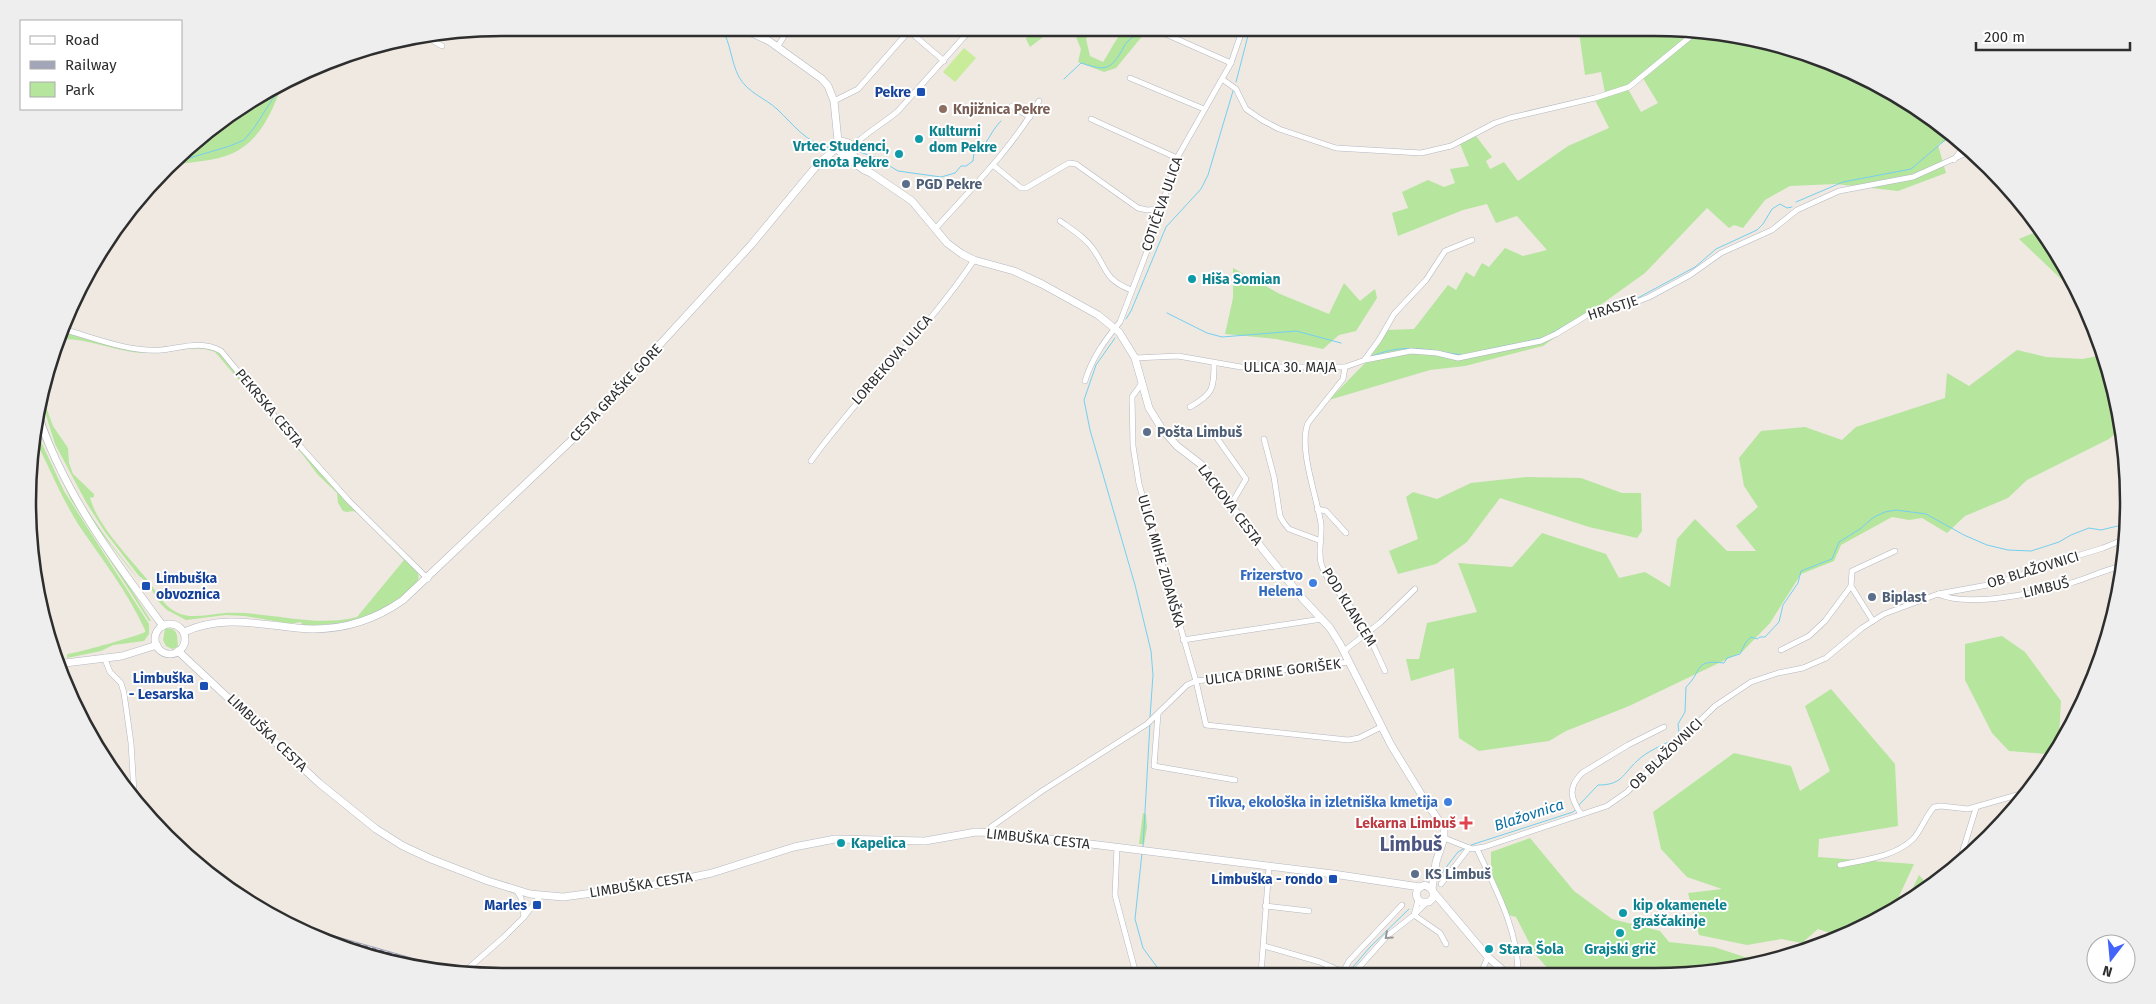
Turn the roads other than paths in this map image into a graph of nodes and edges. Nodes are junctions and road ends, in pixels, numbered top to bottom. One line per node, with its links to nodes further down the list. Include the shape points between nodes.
1 (757, 36): 11 (street)
2 (784, 36): 11 (street)
3 (905, 36): 16 (street, via 858,89)
4 (915, 36): 12 (street)
5 (965, 36): 12 (street)
6 (1170, 36): 13 (street)
7 (1240, 36): 13 (street, COTIČEVA ULICA)
8 (1689, 38): 15 (street, via 1629,87 1510,118 1451,146 1421,153 1336,148 1279,129 1246,108 1236,89)
9 (433, 41): 10 (street)
10 (442, 46)
11 (778, 46): 16 (street, via 822,79)
12 (944, 61): 22 (street, via 893,115)
13 (1231, 63): 15 (street, COTIČEVA ULICA)
14 (1130, 78): 19 (street)
15 (1222, 79): 19 (street, COTIČEVA ULICA)
16 (834, 100): 22 (street, LACKOVA CESTA, via 838,131)
17 (1039, 101): 20 (street)
18 (1012, 106): 20 (street)
19 (1204, 109): 25 (street, COTIČEVA ULICA)
20 (1030, 117): 27 (street)
21 (1092, 119): 25 (street)
22 (844, 147): 30 (street, LACKOVA CESTA, via 864,170 912,201); 54 (street, CESTA GRAŠKE GORE, via 826,157 721,279 576,436)
23 (1960, 151): 26 (street)
24 (1964, 155): 26 (street, HRASTJE)
25 (1177, 158): 28 (street, COTIČEVA ULICA)
26 (1953, 160): 37 (street, HRASTJE, via 1913,177 1839,191 1797,210 1772,230 1721,253 1690,275 1649,296 1629,305 1589,314 1541,341 1458,358 1437,352 1411,351)
27 (993, 165): 28 (street, via 1021,188 1026,188 1069,163 1076,164 1138,208); 30 (street)
28 (1161, 209): 33 (street, COTIČEVA ULICA)
29 (1060, 221): 33 (street, via 1086,240 1110,279)
30 (936, 228): 32 (street, LACKOVA CESTA, via 955,249)
31 (1472, 240): 37 (street, via 1444,251 1426,280 1394,314)
32 (974, 260): 34 (street, LACKOVA CESTA, via 1023,275 1098,315); 46 (street, LORBEKOVA ULICA)
33 (1131, 290): 34 (street, COTIČEVA ULICA)
34 (1115, 328): 36 (street, LACKOVA CESTA); 40 (street, COTIČEVA ULICA, via 1097,354)
35 (69, 331): 54 (street, PEKRSKA CESTA, via 146,350 206,344 221,352 349,501)
36 (1135, 358): 38 (street, ULICA 30. MAJA, via 1178,356); 41 (street, LACKOVA CESTA)
37 (1365, 360): 39 (street, ULICA 30. MAJA)
38 (1214, 363): 39 (street, ULICA 30. MAJA, via 1241,368); 42 (street, via 1212,390 1206,398)
39 (1345, 367): 48 (street, POD KLANCEM, via 1343,379 1312,416 1306,429)
40 (1085, 381)
41 (1142, 384): 47 (street, LACKOVA CESTA, via 1149,408 1162,429 1202,466); 63 (street, ULICA MIHE ZIDANŠKA, via 1132,397 1134,455 1139,484)
42 (1190, 407)
43 (42, 429): 60 (street, via 49,449 88,521)
44 (1212, 431): 47 (street, via 1246,479)
45 (1264, 439): 50 (street, via 1280,516 1289,529)
46 (811, 461)
47 (1230, 506): 58 (street, LACKOVA CESTA)
48 (1317, 509): 49 (street, via 1326,511); 50 (street, POD KLANCEM)
49 (1346, 534)
50 (1321, 541): 62 (street, POD KLANCEM, via 1321,562 1328,578)
51 (2118, 542): 57 (street, OB BLAŽOVNICI, via 1993,584)
52 (1895, 551): 55 (street, via 1852,571)
53 (2115, 568): 57 (street, LIMBUŠ, via 2056,587 1992,600 1950,599)
54 (428, 578): 61 (street, CESTA GRAŠKE GORE, via 393,608 351,625 324,629 243,621 219,622)
55 (1851, 586): 59 (street); 65 (street, via 1820,626 1809,636)
56 (1415, 589): 62 (street)
57 (1938, 594): 59 (street, OB BLAŽOVNICI)
58 (1322, 619): 63 (street); 66 (street, LACKOVA CESTA)
59 (1873, 620): 80 (street, OB BLAŽOVNICI, via 1826,658 1803,668 1751,682 1715,706 1627,792 1607,806)
60 (163, 626): 61 (street, via 175,625); 64 (street, via 157,632)
61 (184, 632): 67 (street, via 184,645)
62 (1367, 633): 66 (street); 71 (street, POD KLANCEM)
63 (1183, 640): 72 (street, ULICA MIHE ZIDANŠKA)
64 (157, 645): 67 (street, via 166,653); 68 (street, via 122,656)
65 (1781, 650)
66 (1344, 651): 69 (street, LACKOVA CESTA)
67 (178, 652): 93 (street, LIMBUŠKA CESTA, via 313,778 376,829 415,852)
68 (104, 657): 70 (street); 77 (street, via 124,693)
69 (1349, 662): 72 (street, ULICA DRINE GORIŠEK); 74 (street, LACKOVA CESTA)
70 (65, 663)
71 (1385, 671)
72 (1196, 681): 73 (street, via 1187,685); 74 (street, ULICA MIHE ZIDANŠKA, via 1206,725 1348,740)
73 (1158, 714): 76 (street, via 1154,766); 81 (street, via 1042,791)
74 (1381, 727): 82 (street, LACKOVA CESTA, via 1444,828)
75 (1664, 727): 80 (street, via 1628,745 1576,779 1572,798)
76 (1235, 780)
77 (134, 788)
78 (2015, 796): 79 (street)
79 (1976, 808): 85 (street); 87 (street, via 1934,807 1913,839 1902,847 1874,858)
80 (1580, 813): 84 (street, OB BLAŽOVNICI)
81 (988, 832): 83 (street, LIMBUŠKA CESTA); 94 (street, LIMBUŠKA CESTA, via 925,841 824,840 712,873 660,884 587,895)
82 (1444, 838): 84 (street); 86 (street)
83 (1116, 847): 88 (street, LIMBUŠKA CESTA); 108 (street, via 1115,896)
84 (1473, 849): 90 (street, via 1464,855); 115 (street, via 1508,918)
85 (1962, 851)
86 (1436, 862): 91 (street); 92 (street)
87 (1840, 865)
88 (1269, 867): 89 (street, LIMBUŠKA CESTA); 98 (street)
89 (1380, 882): 91 (street); 95 (street)
90 (1441, 884)
91 (1421, 886): 92 (street); 95 (street)
92 (1433, 890): 96 (street, via 1433,898); 102 (street)
93 (517, 891): 94 (street, LIMBUŠKA CESTA); 101 (street)
94 (540, 896): 101 (street)
95 (1417, 898): 96 (street); 100 (street)
96 (1428, 902): 100 (street); 102 (street, via 1438,905)
97 (1402, 905): 105 (street)
98 (1265, 906): 99 (street); 104 (street)
99 (1309, 911)
100 (1414, 915): 103 (street, via 1440,933); 105 (street, one-way to 105)
101 (524, 917): 107 (street)
102 (1456, 919): 106 (street)
103 (1446, 944)
104 (1264, 946): 109 (street); 110 (street)
105 (1370, 947): 111 (street); 112 (street)
106 (1488, 957): 113 (street); 114 (street)
107 (470, 967)
108 (1134, 968)
109 (1262, 968)
110 (1333, 968)
111 (1346, 968)
112 (1357, 968)
113 (1483, 968)
114 (1500, 968)
115 (1517, 968)

